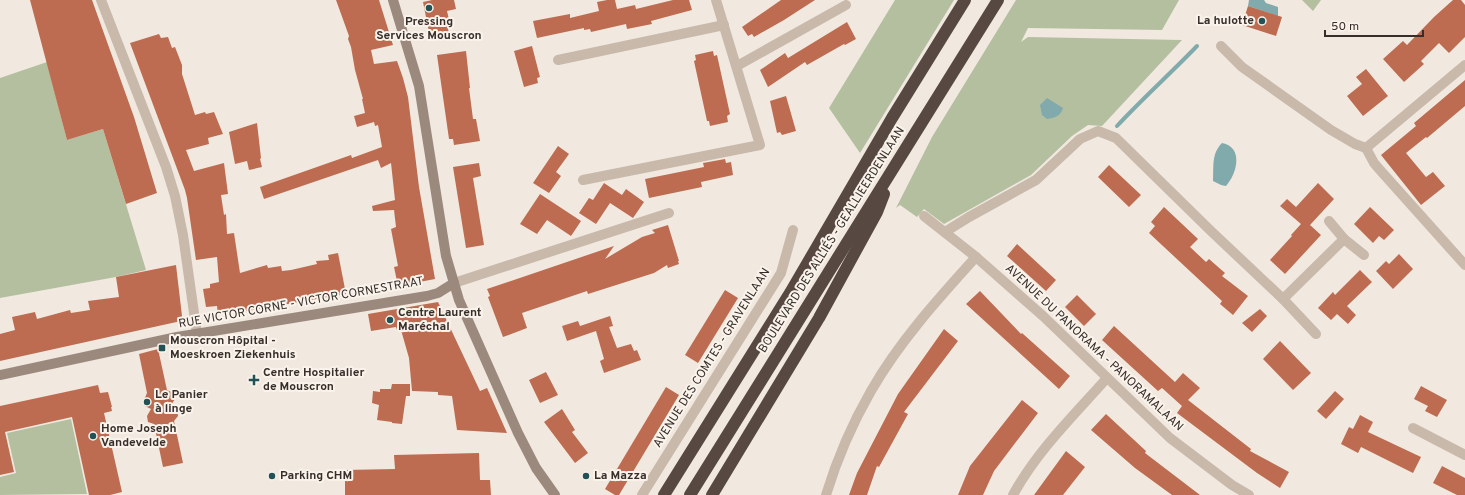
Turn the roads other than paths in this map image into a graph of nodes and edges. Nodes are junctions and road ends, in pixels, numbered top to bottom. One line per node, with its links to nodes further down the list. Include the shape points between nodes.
1 (101, 0): 26 (street, via 175,196)
2 (393, 0): 24 (street, via 419,86 446,256)
3 (716, 0): 7 (street)
4 (964, 0): 34 (highway, BOULEVARD DES ALLIÉS - GEALLIEERDENLAAN, via 786,300)
5 (998, 0): 13 (highway, BOULEVARD DES ALLIÉS - GEALLIEERDENLAAN)
6 (846, 5): 11 (street)
7 (724, 25): 9 (street); 11 (street)
8 (1221, 46): 12 (street, via 1242,67 1331,130)
9 (558, 60)
10 (1465, 65): 12 (street)
11 (737, 66): 14 (street, via 760,144)
12 (1366, 148): 23 (street, via 1374,163)
13 (896, 164): 35 (highway, BOULEVARD DES ALLIÉS - GEALLIEERDENLAAN); 36 (highway, via 877,212 834,293)
14 (583, 180)
15 (669, 213): 24 (street, RUE VICTOR CORNE - VICTOR CORNESTRAAT)
16 (924, 216): 19 (street, AVENUE DU PANORAMA - PANORAMALAAN)
17 (1329, 221): 20 (street)
18 (793, 230): 33 (street, AVENUE DES COMTES - GRAVENLAAN, via 781,273)
19 (945, 232): 22 (street, AVENUE DU PANORAMA - PANORAMALAAN); 25 (street, via 1036,180 1080,139 1098,131 1116,138)
20 (1344, 239): 21 (street); 25 (street)
21 (1364, 255)
22 (976, 257): 29 (street, AVENUE DU PANORAMA - PANORAMALAAN, via 1043,316); 37 (street, via 907,338 871,391 848,436)
23 (1465, 265)
24 (454, 283): 26 (street, RUE VICTOR CORNE - VICTOR CORNESTRAAT, via 438,293 426,296); 32 (street, via 459,300 518,433 536,468)
25 (1283, 299): 27 (street)
26 (197, 334): 28 (street, RUE VICTOR CORNE - VICTOR CORNESTRAAT)
27 (1316, 334)
28 (0, 375)
29 (1107, 378): 38 (street, via 1049,444 1021,480); 39 (street, AVENUE DU PANORAMA - PANORAMALAAN, via 1170,438)
30 (1413, 428): 31 (street)
31 (1465, 455)
32 (555, 495)
33 (642, 495)
34 (664, 495)
35 (690, 495)
36 (712, 495)
37 (826, 495)
38 (1013, 495)
39 (1249, 495)

